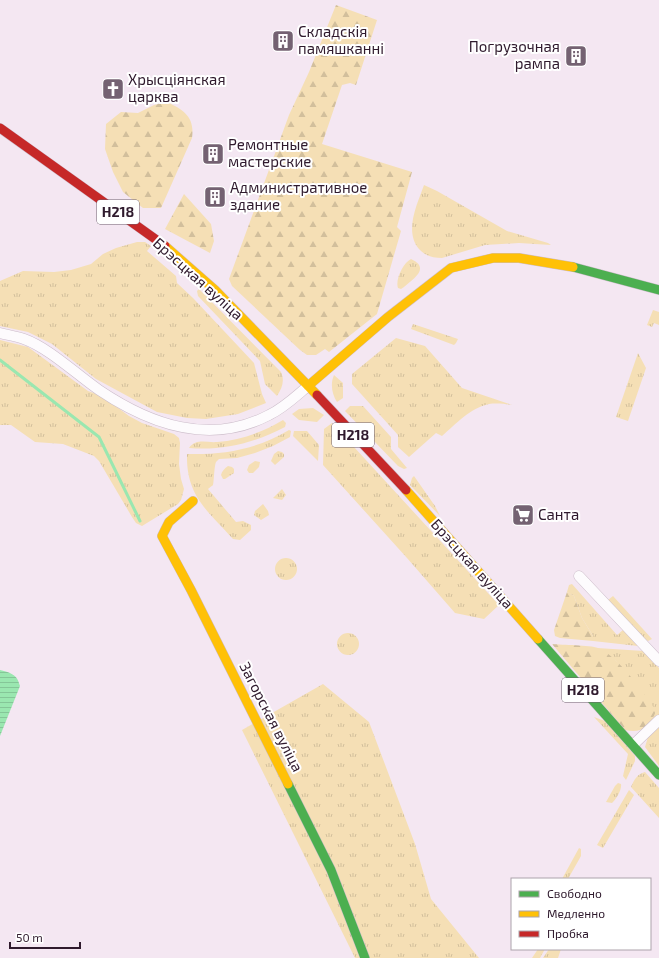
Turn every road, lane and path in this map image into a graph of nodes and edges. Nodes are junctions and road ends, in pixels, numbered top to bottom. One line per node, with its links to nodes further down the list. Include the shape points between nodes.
1 (0, 128): 4 (main road, Брэсцкая вуліца / Н218, via 170,251 215,290)
2 (659, 290): 4 (main road, via 580,268 519,258 493,258 451,268 383,320)
3 (0, 333): 4 (street, via 24,339 42,348 100,390 138,412 162,423 188,429 216,430 248,424 282,407)
4 (308, 386): 9 (main road, Брэсцкая вуліца / Н218, via 399,483)
5 (193, 500): 11 (main road, Загорская вуліца, via 169,522 162,536 327,863)
6 (579, 576): 7 (street)
7 (659, 661)
8 (659, 720): 9 (street)
9 (633, 745): 10 (main road, Брэсцкая вуліца / Н218)
10 (659, 775)
11 (365, 958)

